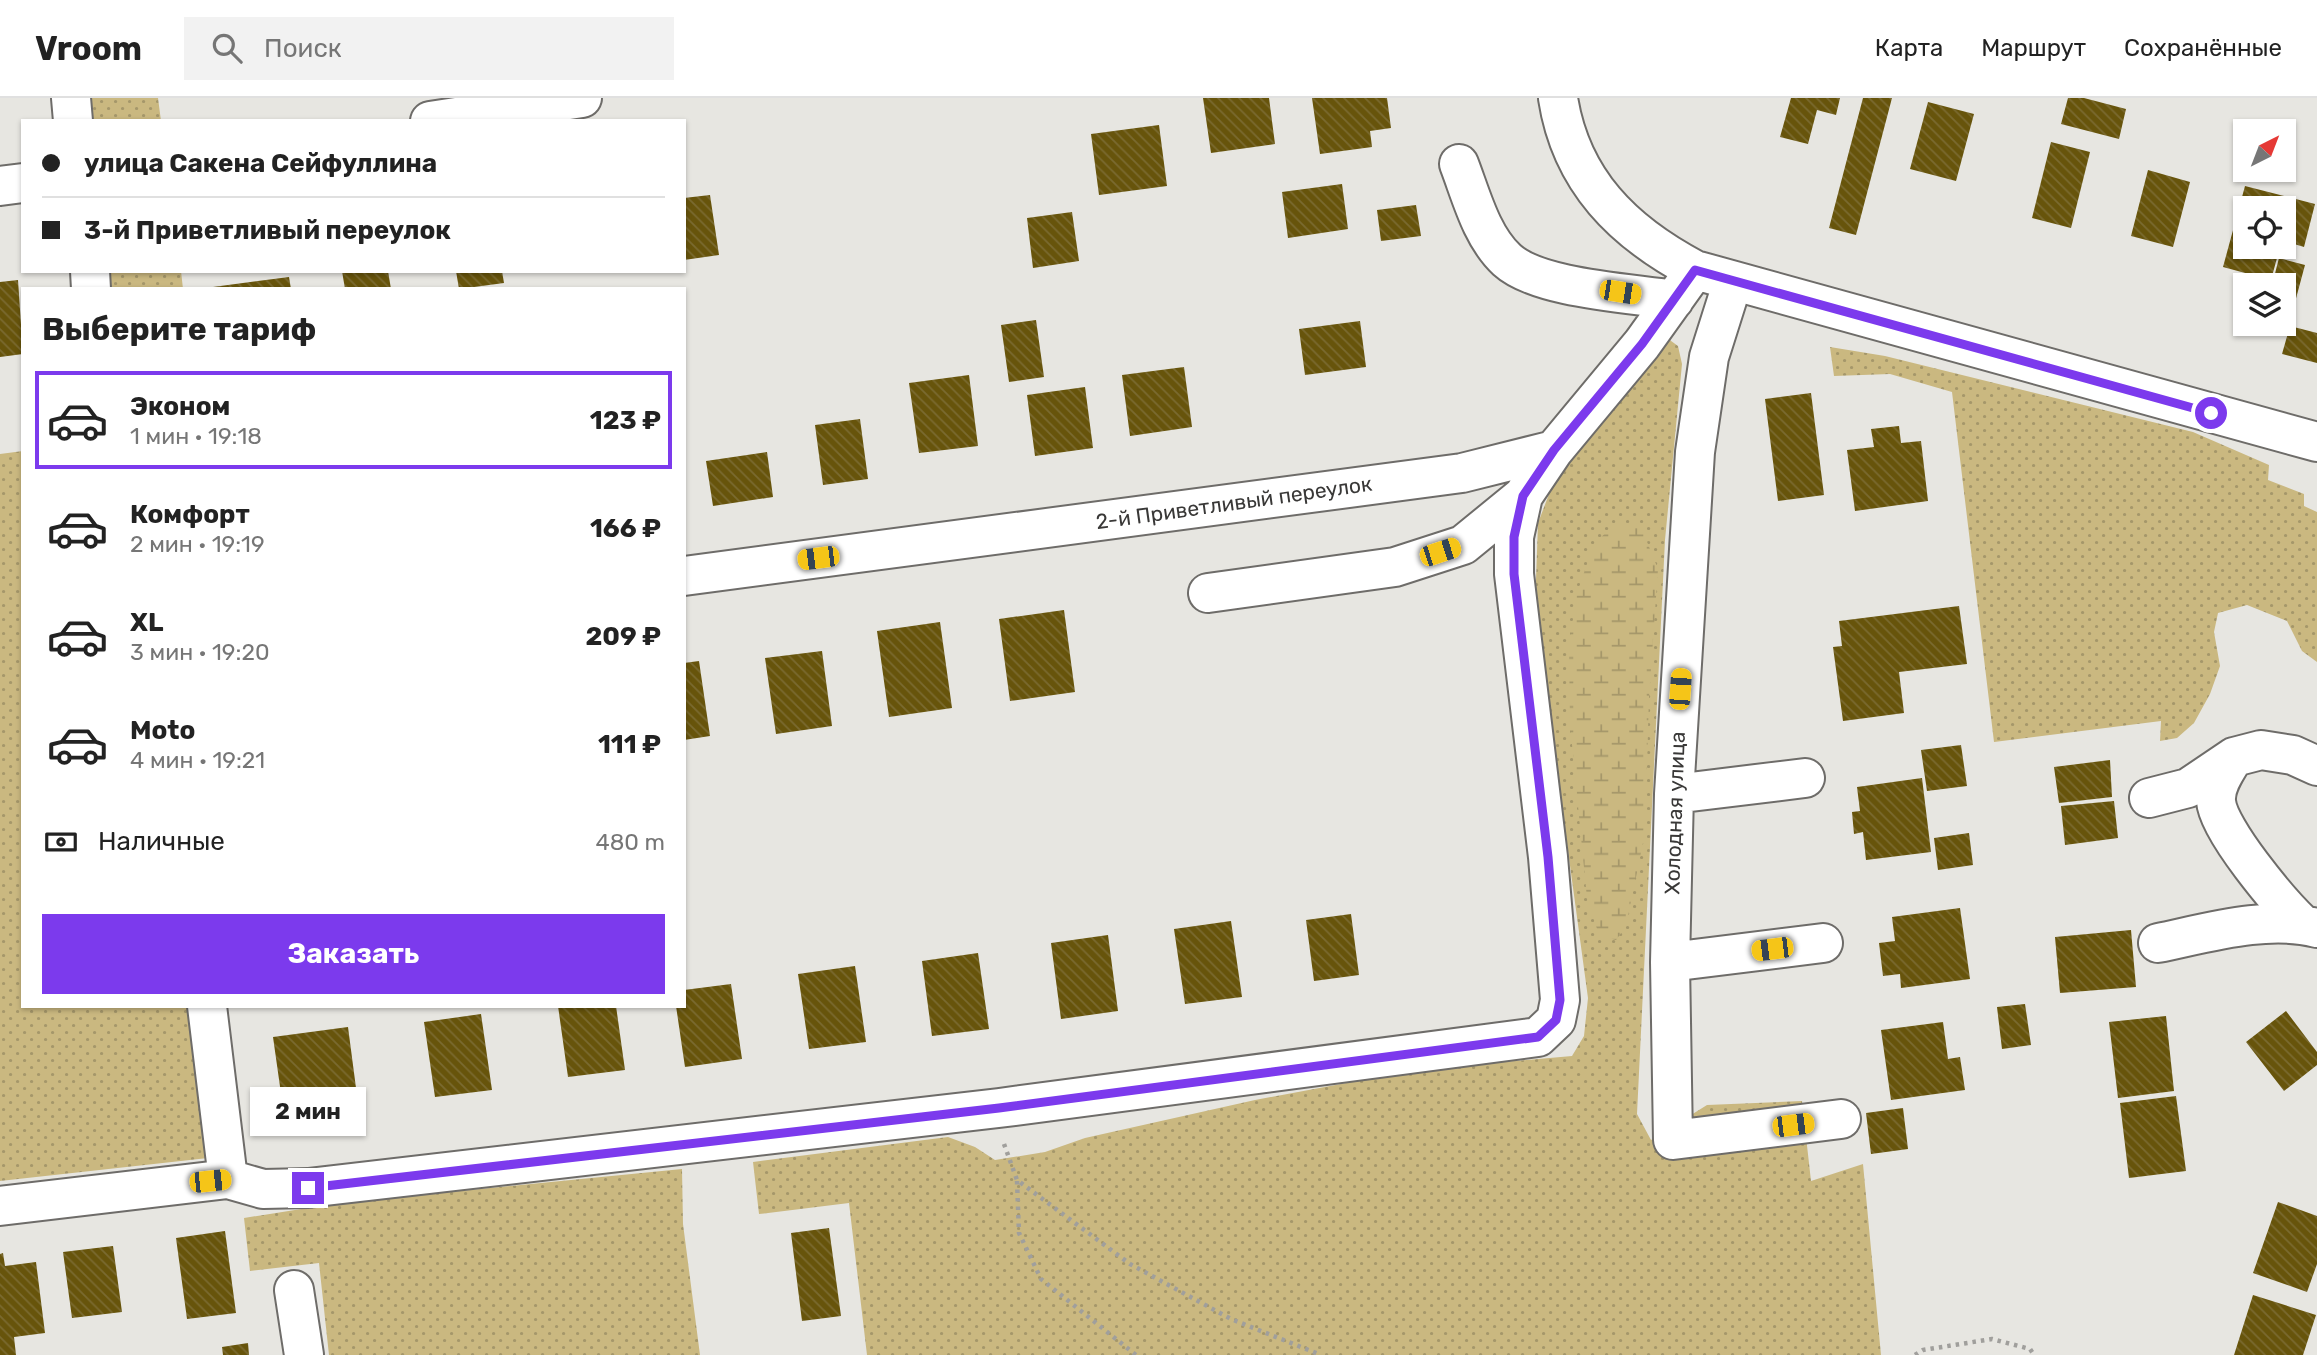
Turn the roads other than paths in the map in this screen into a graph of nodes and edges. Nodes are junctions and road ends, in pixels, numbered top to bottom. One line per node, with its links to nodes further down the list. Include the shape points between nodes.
1 (71, 98): 4 (street)
2 (582, 98): 5 (street)
3 (1558, 98): 10 (street, via 1563,128 1583,173 1615,216 1655,249)
4 (74, 119)
5 (443, 119)
6 (1459, 164): 10 (street, via 1482,225 1507,260 1538,278)
7 (21, 183): 8 (street)
8 (0, 186)
9 (1733, 281): 10 (street); 11 (street); 19 (street, Холодная улица, via 1709,357 1695,452)
10 (1685, 285): 12 (street)
11 (2317, 442)
12 (1554, 450): 13 (street); 14 (street, 2-й Приветливый переулок, via 1462,473)
13 (1523, 496): 15 (street, via 1463,545 1395,567); 27 (street, via 1514,537 1514,574 1560,1000 1556,1020 1538,1037 999,1108 308,1188 263,1189)
14 (686, 576)
15 (1208, 593)
16 (2234, 757): 17 (street, via 2261,750 2293,755); 20 (street, via 2188,788); 21 (street, via 2220,779 2216,800 2222,822 2282,904)
17 (2317, 766)
18 (1805, 778): 19 (street)
19 (1674, 794): 24 (street, Холодная улица)
20 (2148, 798)
21 (2310, 926): 23 (street, via 2238,927)
22 (1822, 943): 24 (street)
23 (2158, 943)
24 (1670, 962): 26 (street, Холодная улица, via 1674,1140)
25 (207, 1008): 27 (street)
26 (1841, 1119)
27 (228, 1179): 28 (street)
28 (0, 1206)
29 (294, 1290): 30 (street)
30 (304, 1355)

